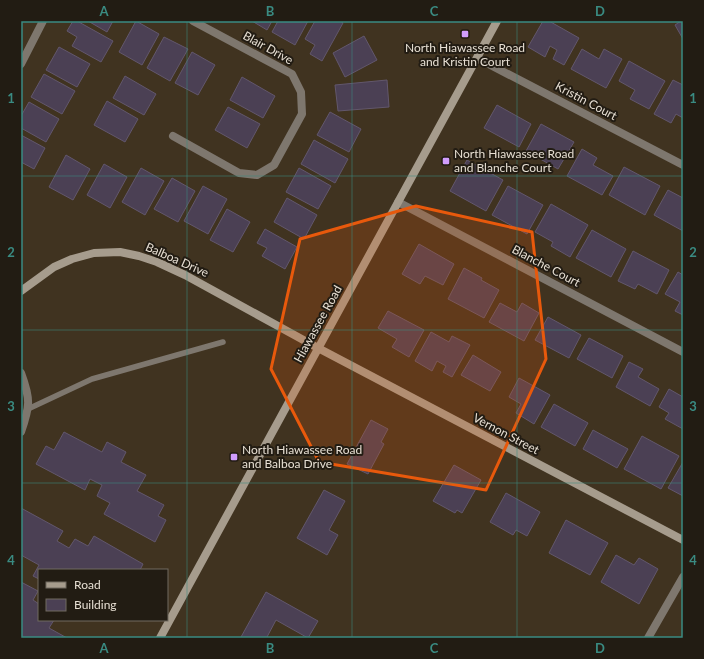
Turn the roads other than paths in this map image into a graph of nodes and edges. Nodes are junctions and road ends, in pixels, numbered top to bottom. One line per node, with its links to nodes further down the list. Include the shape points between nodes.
1 (43, 21): 5 (street)
2 (193, 21): 6 (street, Blair Drive, via 292,74 301,92 302,114 274,165 257,175 239,173)
3 (497, 21): 4 (street, Hiawassee Road)
4 (477, 58): 7 (street, Kristin Court); 8 (street, Hiawassee Road)
5 (21, 64)
6 (173, 136)
7 (683, 165)
8 (398, 202): 11 (street, Hiawassee Road); 12 (street, Blanche Court)
9 (21, 291): 11 (street, Balboa Drive, via 54,267 72,259 94,253 120,252 157,262 185,275)
10 (223, 342): 15 (lane, via 92,378)
11 (318, 348): 17 (street, Vernon Street); 19 (street, Hiawassee Road)
12 (683, 352)
13 (21, 373): 14 (street)
14 (24, 388): 15 (street)
15 (28, 409): 16 (street)
16 (21, 432)
17 (683, 540)
18 (683, 577): 20 (street)
19 (160, 638)
20 (648, 638)

